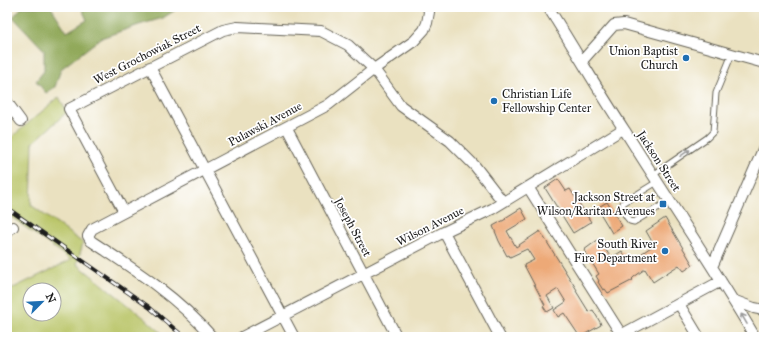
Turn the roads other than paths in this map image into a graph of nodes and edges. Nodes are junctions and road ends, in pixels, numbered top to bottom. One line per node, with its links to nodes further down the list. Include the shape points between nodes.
1 (428, 7): 7 (street, Pulawski Avenue, via 424,30 414,41)
2 (548, 7): 4 (street, Jackson Street)
3 (732, 54): 4 (street, via 624,24 614,25); 5 (street); 14 (lane, one-way to 3, via 713,132 716,93)
4 (582, 61): 11 (street, Jackson Street)
5 (764, 63)
6 (150, 67): 7 (street, West Grochowiak Street, via 223,30 237,27 321,31 348,45); 13 (street); 18 (street, West Grochowiak Street, via 70,109)
7 (374, 69): 10 (street, Pulawski Avenue, via 328,105); 17 (street, West Grochowiak Street, via 401,106 450,141 475,166)
8 (7, 102): 9 (street)
9 (21, 121)
10 (287, 128): 13 (street, Pulawski Avenue); 21 (street, Joseph Street)
11 (623, 129): 14 (street, Jackson Street); 15 (street, Wilson Avenue)
12 (764, 147): 20 (street)
13 (205, 171): 18 (street, Pulawski Avenue); 26 (street)
14 (655, 178): 16 (street, Jackson Street); 16 (lane, via 623,203 626,217 634,222)
15 (528, 187): 17 (street, Wilson Avenue); 28 (street)
16 (670, 201): 20 (street, Jackson Street)
17 (503, 202): 19 (street, Wilson Avenue)
18 (124, 212): 30 (street, Pulawski Avenue, via 92,229 88,236 91,241 180,305 204,326)
19 (444, 232): 21 (street, Wilson Avenue); 34 (street)
20 (712, 267): 22 (street, Jackson Street)
21 (363, 274): 26 (street, Wilson Avenue); 33 (street, Joseph Street)
22 (721, 281): 23 (street, Jackson Street); 24 (street)
23 (733, 300): 25 (street); 36 (street, Jackson Street, one-way to 23)
24 (679, 304): 28 (street); 35 (street)
25 (764, 310)
26 (283, 316): 31 (street, Wilson Avenue); 32 (street)
27 (7, 333): 29 (lane)
28 (619, 336)
29 (9, 337)
30 (212, 337)
31 (242, 337)
32 (294, 337)
33 (397, 337)
34 (500, 337)
35 (700, 337)
36 (754, 337)

